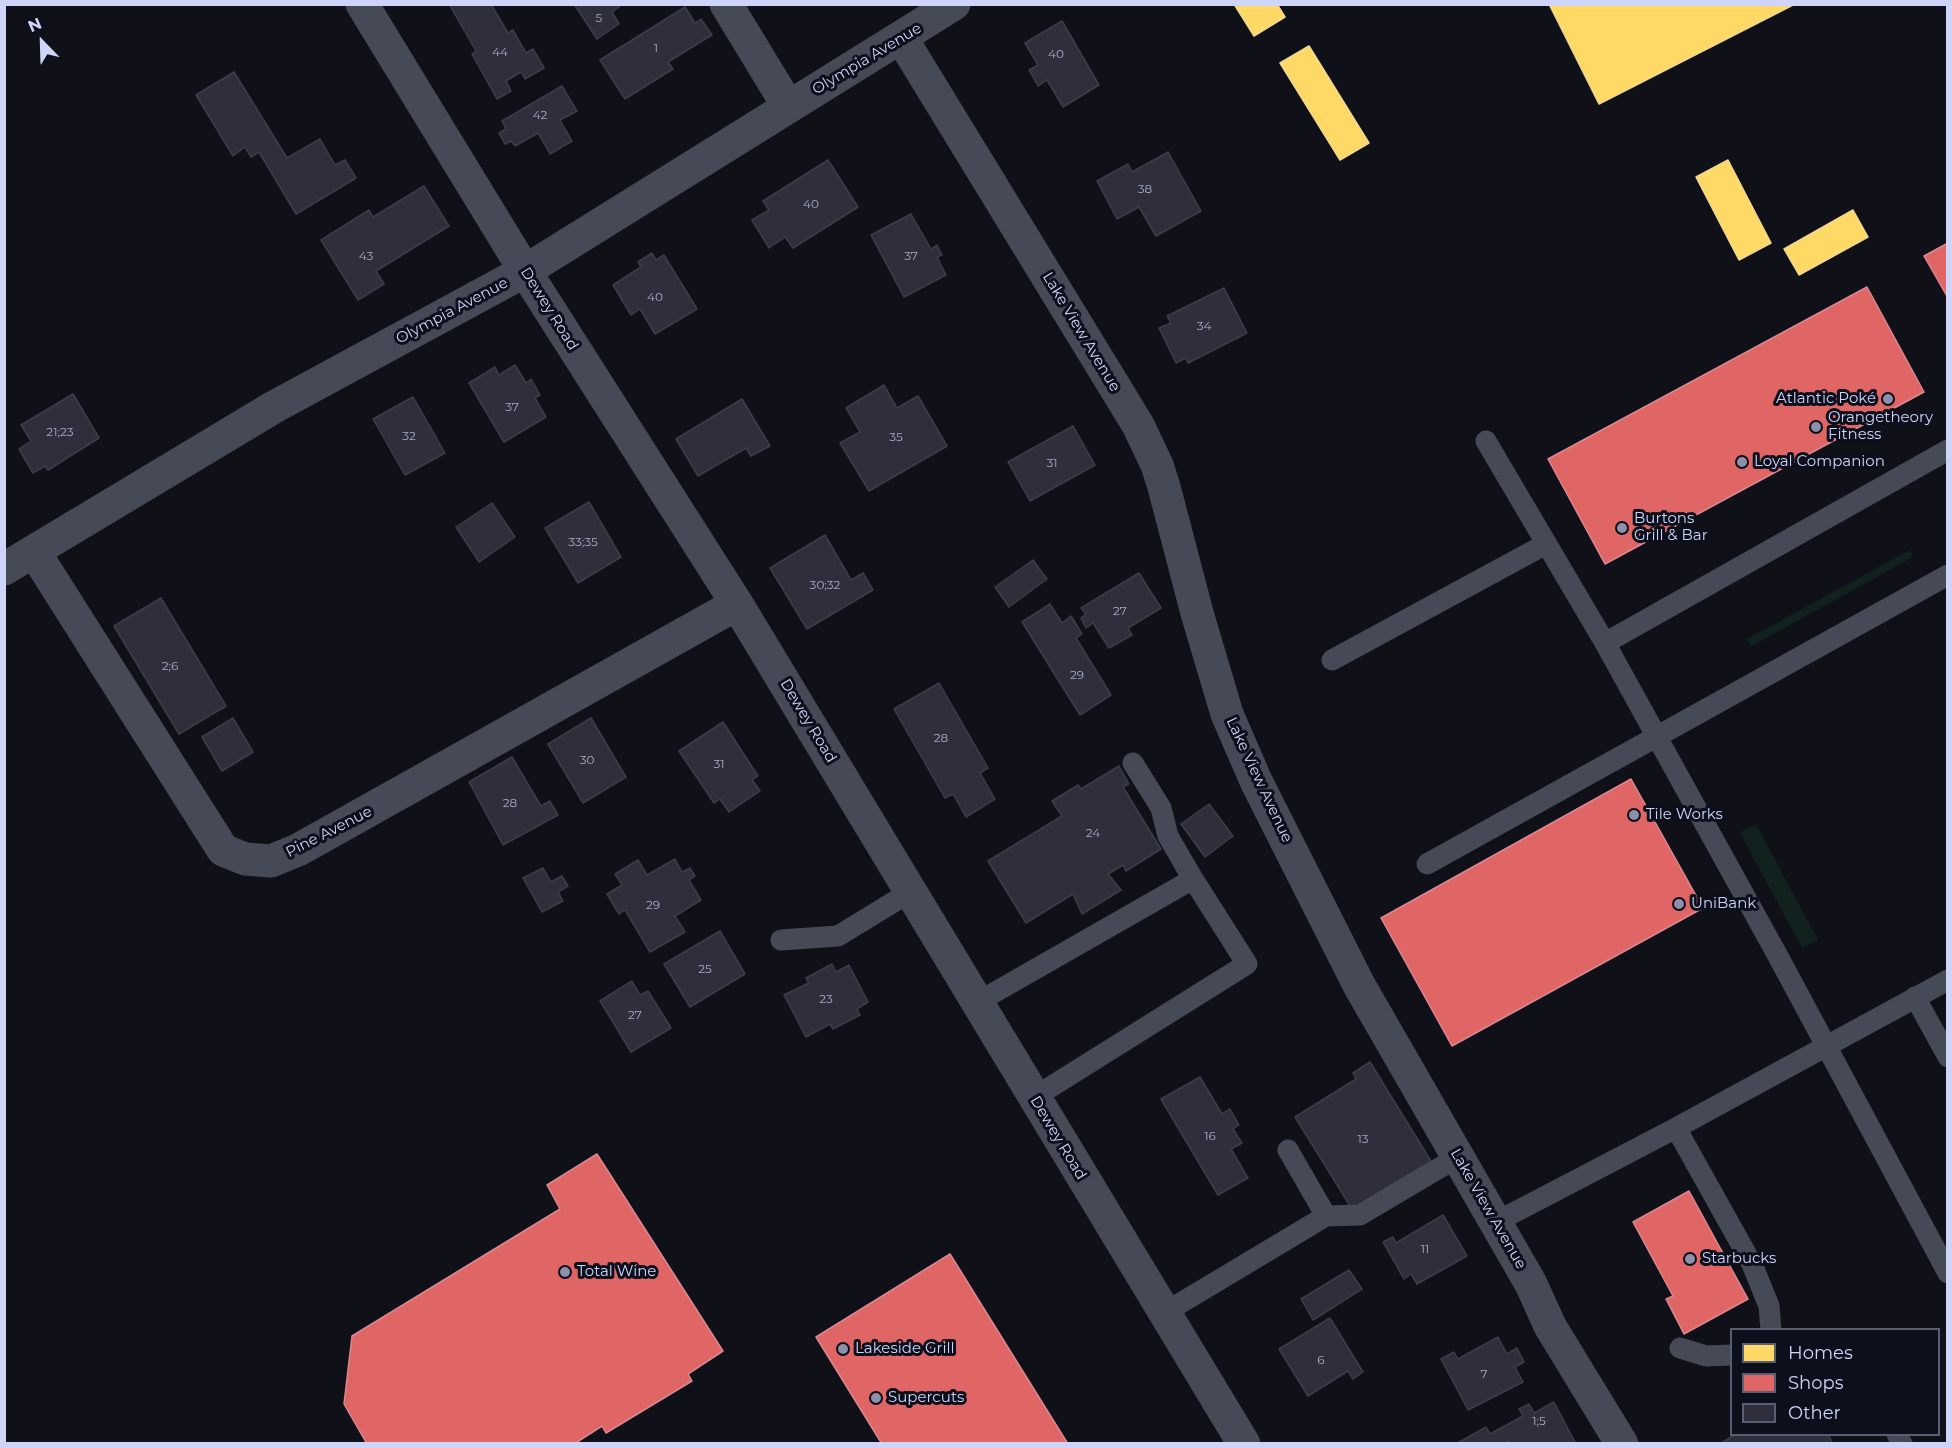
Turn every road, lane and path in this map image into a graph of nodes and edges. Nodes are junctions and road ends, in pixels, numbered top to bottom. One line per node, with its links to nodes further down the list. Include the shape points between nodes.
1 (362, 4): 6 (street, Dewey Road)
2 (726, 4): 5 (street)
3 (954, 4): 4 (street, Olympia Avenue)
4 (902, 39): 5 (street, Olympia Avenue); 30 (street, Lake View Avenue, via 1138,425 1161,476 1207,649 1239,744 1359,985)
5 (788, 106): 6 (street, Olympia Avenue)
6 (525, 271): 10 (street, Olympia Avenue, via 274,406); 13 (street, Dewey Road)
7 (1486, 441): 9 (lane)
8 (1947, 450): 14 (lane)
9 (1546, 544): 14 (lane); 15 (lane)
10 (35, 553): 11 (street, Olympia Avenue); 13 (street, Pine Avenue, via 223,850 245,859 271,861 308,845)
11 (4, 569)
12 (1947, 576): 16 (lane)
13 (737, 604): 20 (street, Dewey Road)
14 (1605, 643): 16 (lane)
15 (1332, 660)
16 (1656, 739): 18 (lane); 25 (lane)
17 (1132, 763): 19 (lane, via 1161,808 1168,836)
18 (1427, 864)
19 (1194, 879): 24 (lane); 27 (lane, via 1247,964)
20 (910, 892): 21 (lane, via 838,936); 24 (street, Dewey Road)
21 (781, 940)
22 (1947, 980): 23 (lane)
23 (1915, 997): 25 (lane); 26 (lane)
24 (976, 1003): 27 (street, Dewey Road)
25 (1826, 1045): 28 (lane); 33 (lane)
26 (1947, 1057)
27 (1033, 1098): 35 (street, Dewey Road)
28 (1676, 1128): 32 (lane); 36 (lane, via 1752,1264 1770,1306)
29 (1288, 1150): 31 (lane)
30 (1458, 1157): 31 (lane, via 1360,1215); 32 (street, Lake View Avenue)
31 (1326, 1216): 35 (lane)
32 (1496, 1222): 40 (street, Lake View Avenue, via 1550,1326)
33 (1941, 1247): 34 (lane)
34 (1947, 1273)
35 (1164, 1313): 39 (street, Dewey Road)
36 (1771, 1328)
37 (1680, 1348): 38 (lane, via 1706,1356)
38 (1730, 1355)
39 (1244, 1443)
40 (1622, 1443)

